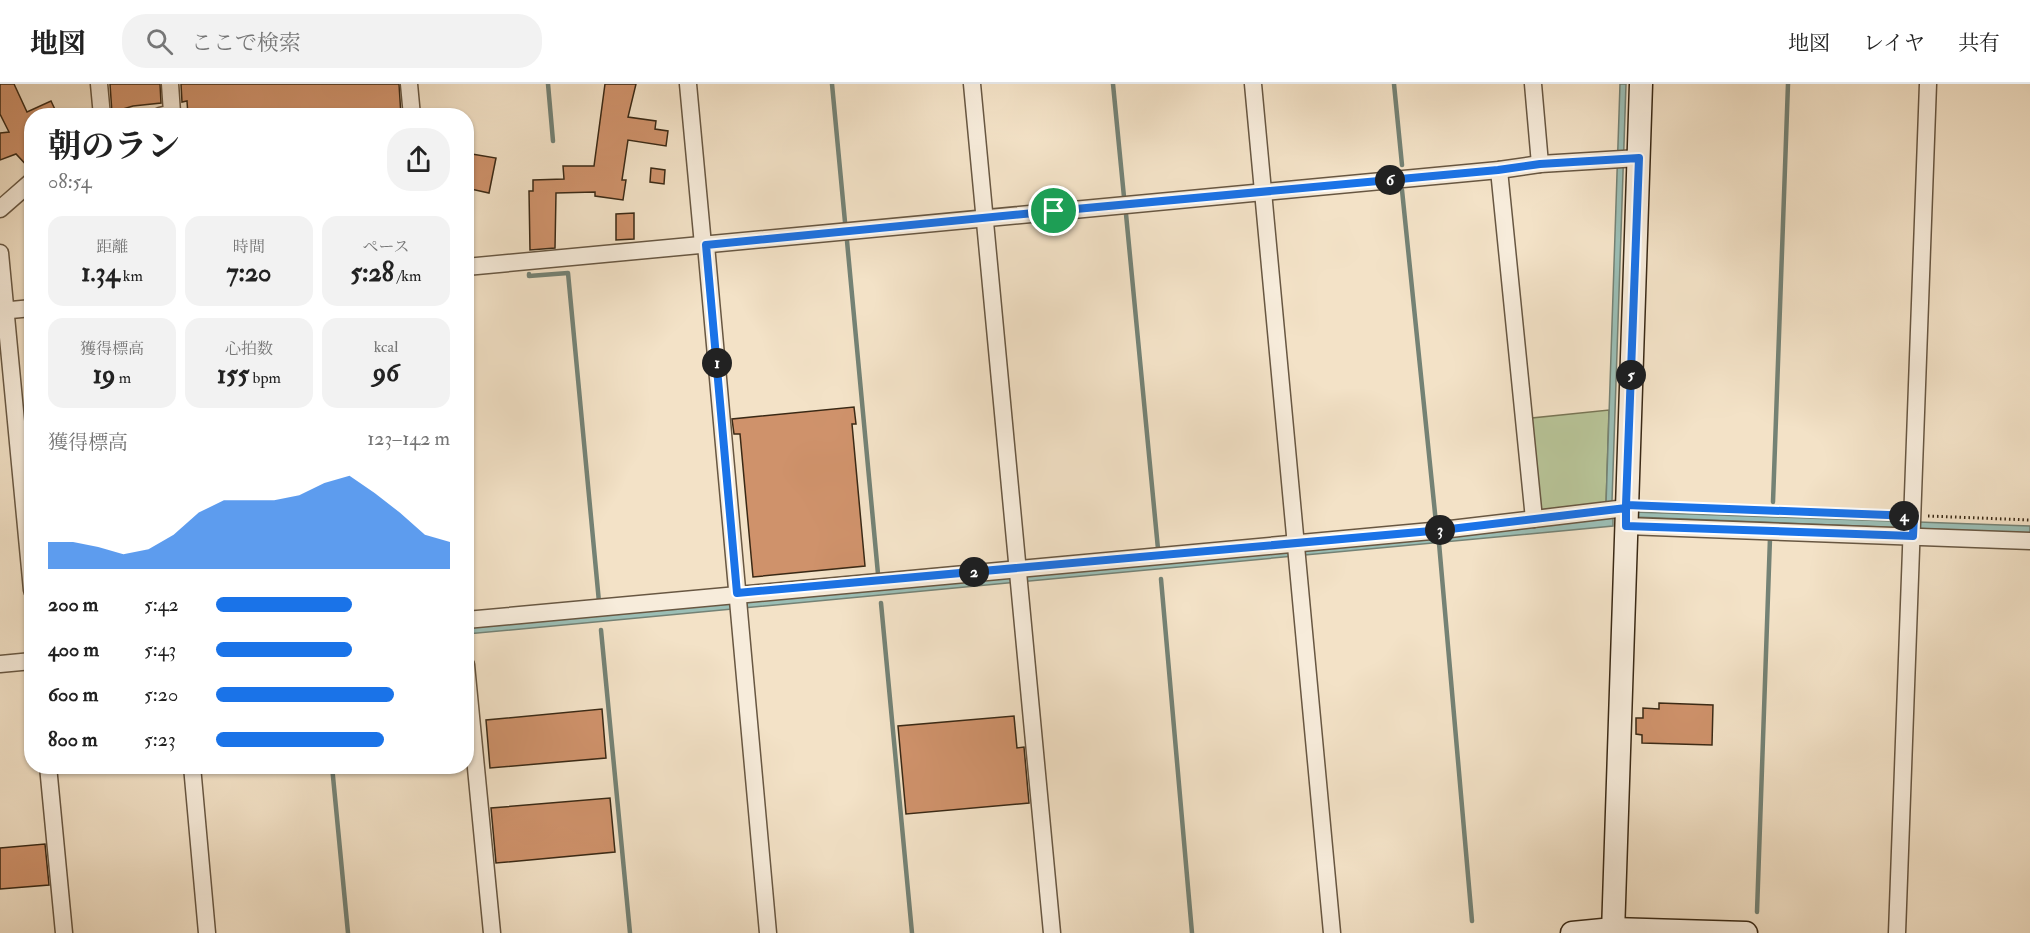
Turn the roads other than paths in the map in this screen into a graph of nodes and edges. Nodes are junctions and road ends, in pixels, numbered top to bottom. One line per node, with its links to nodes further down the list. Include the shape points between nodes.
1 (99, 84): 10 (street)
2 (170, 84): 11 (street)
3 (409, 84): 12 (street)
4 (688, 84): 20 (street)
5 (972, 84): 19 (street)
6 (1253, 84): 17 (street)
7 (1533, 84): 14 (street)
8 (1641, 84): 13 (street)
9 (1928, 84): 28 (street)
10 (101, 108)
11 (172, 108)
12 (411, 108)
13 (1627, 158): 14 (street); 26 (street)
14 (1540, 164): 15 (street)
15 (1498, 170): 17 (street); 27 (street)
16 (24, 189): 18 (street)
17 (1263, 192): 19 (street); 30 (street)
18 (0, 209)
19 (984, 217): 20 (street); 31 (street)
20 (705, 245): 22 (street); 32 (street)
21 (0, 254): 24 (street)
22 (474, 266)
23 (24, 309): 24 (street)
24 (3, 311): 25 (street)
25 (24, 513)
26 (1626, 513): 27 (street); 28 (street); 39 (street)
27 (1534, 519): 30 (street)
28 (1913, 526): 29 (street); 48 (street)
29 (2030, 541)
30 (1297, 549): 31 (street); 45 (street)
31 (1019, 575): 32 (street); 44 (street)
32 (738, 601): 33 (street); 43 (street)
33 (474, 619)
34 (24, 662): 35 (street)
35 (0, 664)
36 (474, 747): 42 (street)
37 (49, 774): 40 (street)
38 (193, 774): 41 (street)
39 (1613, 931): 46 (street); 47 (street)
40 (64, 933)
41 (207, 933)
42 (492, 933)
43 (768, 933)
44 (1052, 933)
45 (1332, 933)
46 (1572, 933)
47 (1746, 933)
48 (1898, 933)

